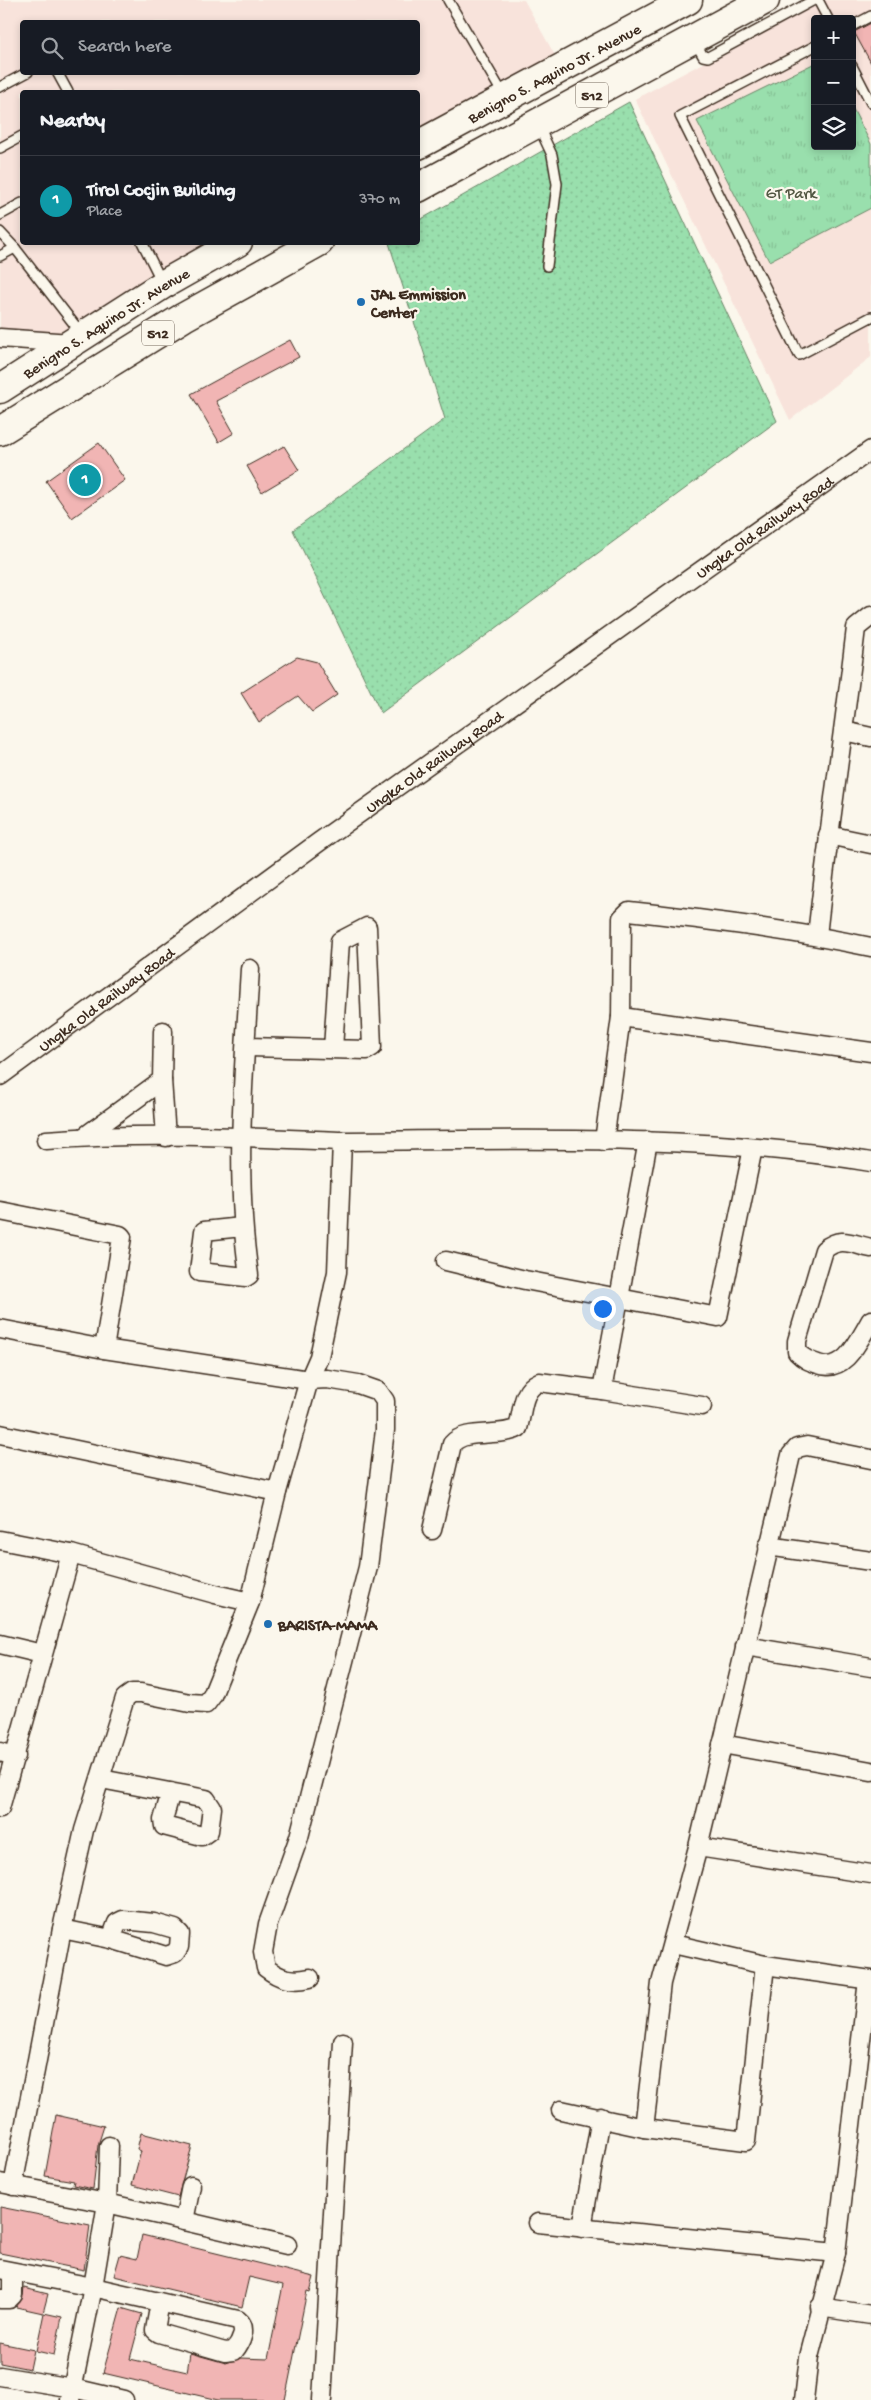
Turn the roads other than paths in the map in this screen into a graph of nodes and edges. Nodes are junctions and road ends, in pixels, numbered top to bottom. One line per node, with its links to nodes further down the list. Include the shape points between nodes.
1 (448, 0): 16 (lane)
2 (688, 0): 16 (main road, Benigno S. Aquino Jr. Avenue / 512)
3 (765, 0): 9 (main road, 512)
4 (814, 0): 9 (lane, via 708,58 703,56)
5 (818, 0): 6 (lane)
6 (826, 15)
7 (871, 16): 8 (lane)
8 (856, 24)
9 (694, 40): 18 (main road, 512)
10 (811, 48): 33 (lane, via 680,116 799,355)
11 (856, 74): 17 (lane)
12 (22, 75): 14 (lane)
13 (59, 75): 15 (lane)
14 (0, 87)
15 (67, 90)
16 (505, 98): 20 (main road, Benigno S. Aquino Jr. Avenue / 512)
17 (871, 103)
18 (538, 124): 22 (main road, 512); 31 (lane, via 552,155 557,184)
19 (20, 137): 21 (lane)
20 (420, 144)
21 (0, 148)
22 (420, 187)
23 (20, 205): 24 (lane)
24 (0, 215)
25 (0, 232): 29 (lane)
26 (144, 245): 32 (lane)
27 (233, 245): 32 (main road, Benigno S. Aquino Jr. Avenue / 512)
28 (314, 245): 37 (main road, 512, via 184,317)
29 (16, 248): 30 (lane); 35 (lane)
30 (0, 256)
31 (547, 266)
32 (164, 284): 35 (main road, Benigno S. Aquino Jr. Avenue / 512)
33 (871, 318)
34 (0, 338): 35 (street)
35 (77, 340): 36 (main road, Benigno S. Aquino Jr. Avenue / 512)
36 (0, 389)
37 (0, 430)
38 (871, 450): 53 (street, Ungka Old Railway Road, via 311,848)
39 (871, 616): 40 (street)
40 (863, 630): 41 (street)
41 (844, 731): 42 (street); 43 (street)
42 (871, 737)
43 (828, 835): 44 (street); 45 (street)
44 (871, 844)
45 (818, 936): 46 (street); 48 (street, via 629,911 622,918)
46 (871, 947)
47 (250, 969): 50 (street)
48 (620, 1017): 52 (street); 60 (street)
49 (163, 1031): 54 (street)
50 (246, 1047): 51 (street); 57 (street)
51 (333, 1049): 51 (street, via 367,1050 372,1047 365,926 340,941)
52 (871, 1052)
53 (0, 1076)
54 (162, 1080): 55 (street); 56 (street)
55 (84, 1137): 56 (street); 58 (street)
56 (166, 1137): 57 (street)
57 (242, 1137): 59 (street); 65 (street)
58 (46, 1140)
59 (342, 1141): 60 (street); 72 (street, via 337,1272 319,1357)
60 (604, 1141): 61 (street)
61 (648, 1141): 62 (street); 68 (street)
62 (753, 1148): 63 (street); 68 (street, via 718,1317)
63 (871, 1162)
64 (0, 1211): 71 (street, via 122,1237)
65 (242, 1227)
66 (871, 1248): 69 (street, via 833,1242 824,1250 797,1341 798,1352 804,1360 826,1367 840,1363 850,1354)
67 (446, 1261): 68 (street)
68 (620, 1298): 73 (street)
69 (871, 1320)
70 (0, 1329): 71 (street)
71 (104, 1349): 72 (street)
72 (309, 1380): 77 (street); 100 (street, via 327,1378 358,1384 378,1392 385,1401 385,1430 368,1567 299,1837 268,1924 263,1952 266,1968 277,1976 296,1981)
73 (602, 1390): 74 (street); 78 (street, via 539,1382 526,1391 518,1428 508,1433 457,1437 452,1444)
74 (702, 1406)
75 (0, 1434): 77 (street)
76 (871, 1459): 80 (street, via 807,1446 797,1448 790,1455)
77 (277, 1492): 83 (street)
78 (432, 1530)
79 (0, 1540): 81 (street)
80 (768, 1546): 82 (street); 85 (street)
81 (71, 1554): 83 (street); 86 (street)
82 (871, 1561)
83 (250, 1602): 91 (street, via 206,1704 190,1704 141,1693 132,1693 125,1698)
84 (0, 1644): 86 (street)
85 (745, 1646): 87 (street); 88 (street)
86 (42, 1654): 89 (street)
87 (871, 1667)
88 (722, 1744): 90 (street); 94 (street)
89 (8, 1754): 93 (street)
90 (871, 1771)
91 (101, 1779): 92 (street); 96 (street, via 84,1830)
92 (171, 1792)
93 (0, 1808)
94 (698, 1847): 95 (street); 98 (street)
95 (871, 1874)
96 (62, 1929): 97 (street); 107 (street)
97 (111, 1939)
98 (673, 1944): 99 (street); 105 (street, via 661,1983)
99 (764, 1965): 101 (street); 105 (street, via 746,2141)
100 (310, 1978)
101 (869, 1980): 114 (street)
102 (344, 2042): 124 (street)
103 (561, 2110): 104 (street)
104 (601, 2117): 105 (street); 112 (street)
105 (644, 2128)
106 (109, 2146): 109 (street)
107 (7, 2184): 109 (street)
108 (192, 2186): 110 (street)
109 (107, 2203): 110 (street); 116 (street)
110 (184, 2221): 113 (street)
111 (538, 2223): 112 (street)
112 (582, 2228): 114 (street)
113 (287, 2245)
114 (836, 2252): 119 (street)
115 (6, 2271): 116 (street); 117 (street, via 13,2296)
116 (93, 2287): 118 (street); 122 (street)
117 (0, 2300)
118 (160, 2302): 118 (street, via 155,2324 159,2333 225,2352 234,2351 239,2346 244,2329 238,2320)
119 (820, 2308): 120 (street); 125 (street)
120 (871, 2315)
121 (0, 2376): 122 (street)
122 (72, 2394): 123 (street)
123 (124, 2400)
124 (322, 2400)
125 (804, 2400)

